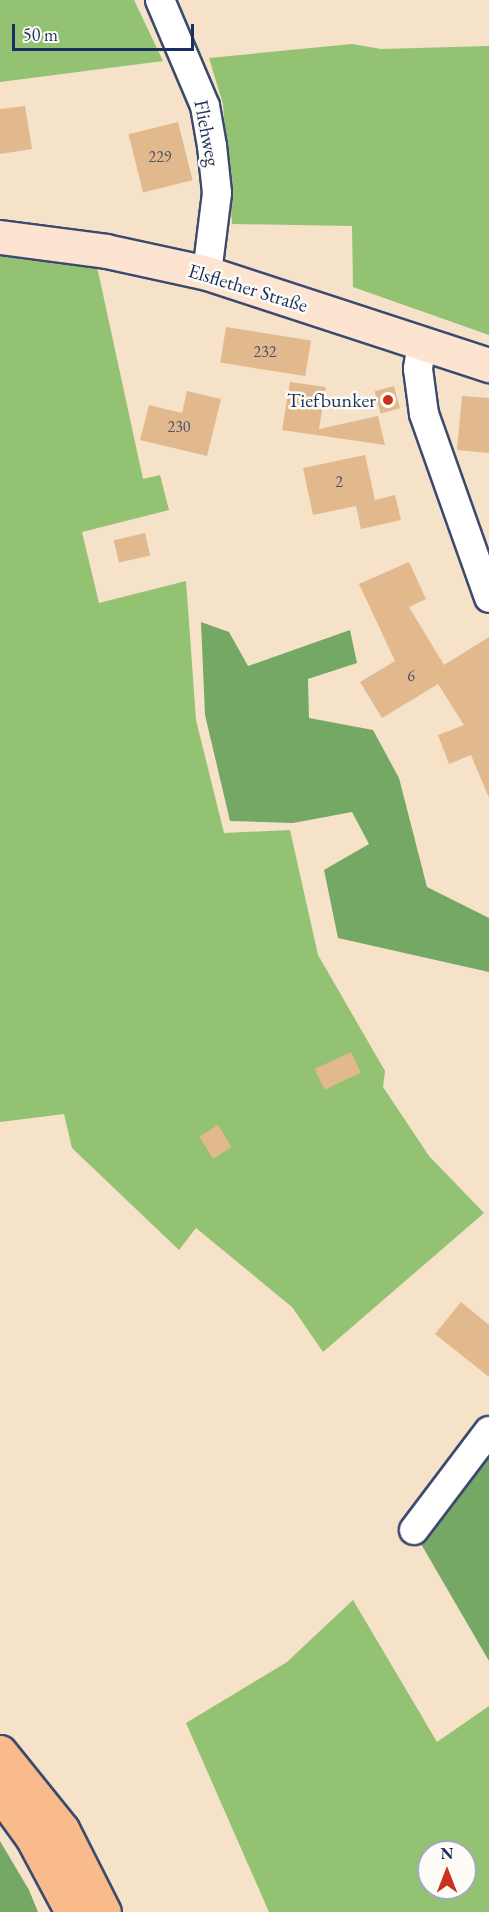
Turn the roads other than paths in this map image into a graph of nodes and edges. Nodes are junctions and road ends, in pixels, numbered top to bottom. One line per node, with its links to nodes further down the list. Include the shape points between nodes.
1 (160, 0): 3 (street, Fliehweg, via 205,106 212,146 216,193)
2 (0, 237): 3 (main road, Elsflether Straße, via 106,251)
3 (207, 273): 4 (main road, Elsflether Straße)
4 (422, 344): 5 (main road, Elsflether Straße); 6 (street, via 418,369 424,414)
5 (489, 364)
6 (489, 598)
7 (489, 1431): 8 (street)
8 (414, 1530)
9 (0, 1752): 12 (highway, via 62,1829)
10 (0, 1793): 11 (highway, via 32,1837)
11 (72, 1912)
12 (104, 1912)

